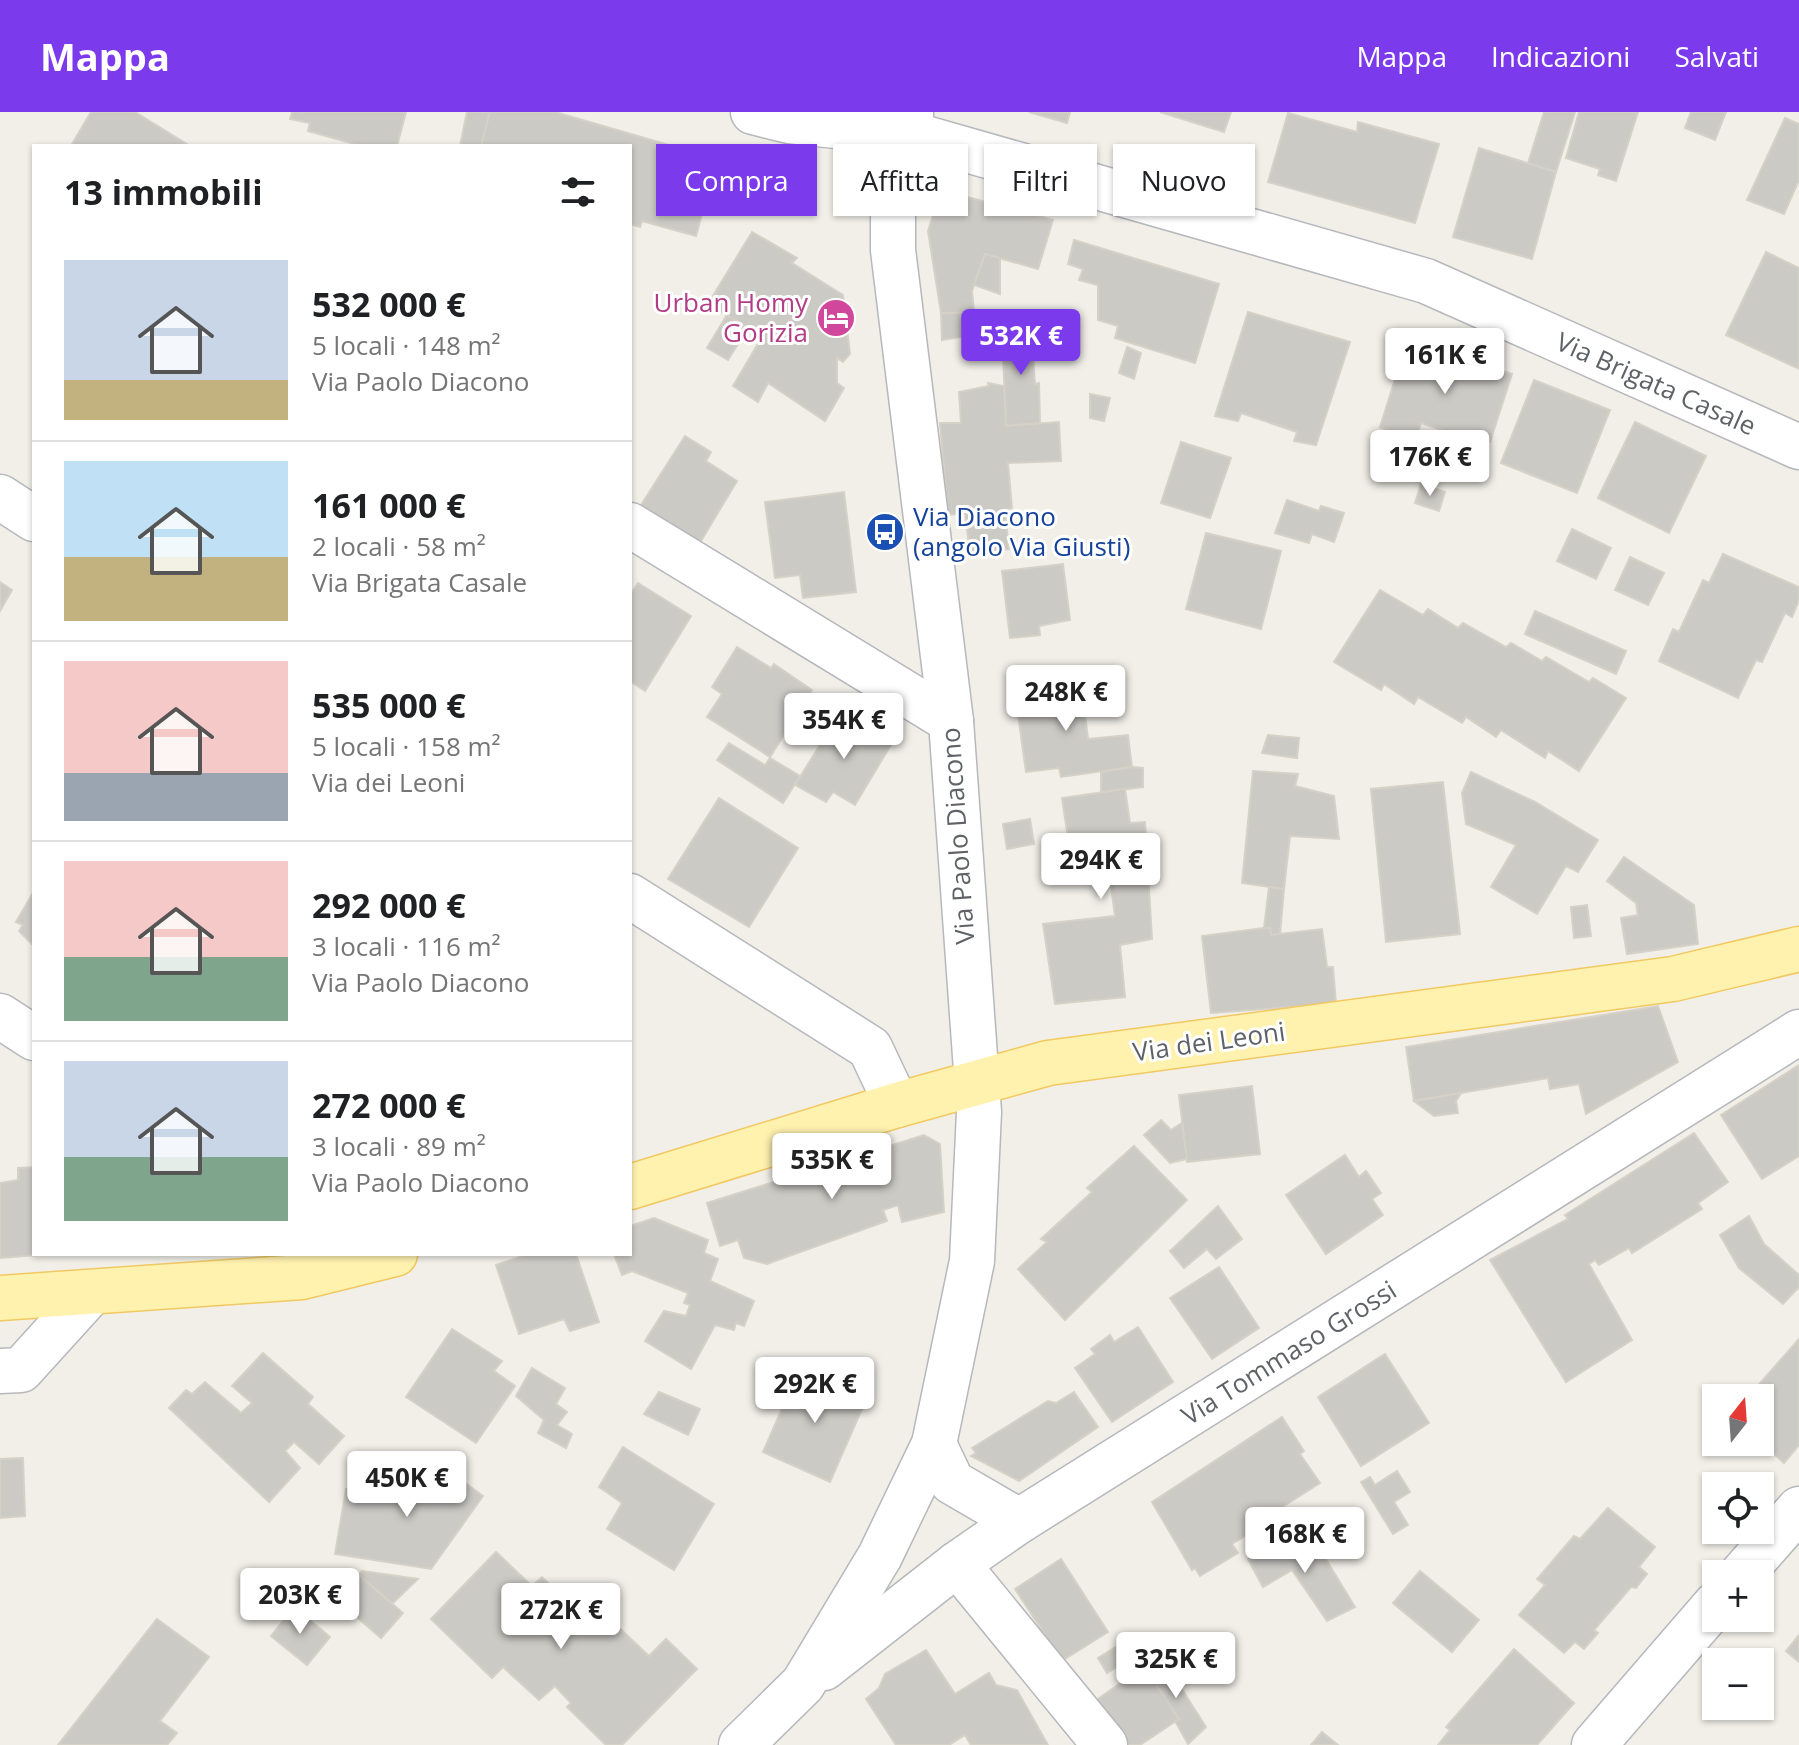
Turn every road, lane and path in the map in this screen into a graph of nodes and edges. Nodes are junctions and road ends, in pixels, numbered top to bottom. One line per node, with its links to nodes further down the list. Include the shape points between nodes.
1 (773, 115): 2 (street, Via Brigata Casale)
2 (911, 123): 3 (street, Via Brigata Casale, via 1426,281); 7 (street, Via Paolo Diacono, via 893,208 893,250)
3 (1799, 447)
4 (0, 497): 5 (street)
5 (32, 518)
6 (632, 526): 7 (street)
7 (951, 721): 13 (street, Via Paolo Diacono)
8 (632, 897): 14 (street, via 870,1048)
9 (1799, 949): 13 (main road, Via dei Leoni, via 1673,979 1048,1063)
10 (0, 1016): 12 (street)
11 (1795, 1030): 23 (street, Via Tommaso Grossi)
12 (32, 1037)
13 (976, 1082): 14 (main road, Via dei Leoni); 21 (street, Via Paolo Diacono, via 972,1261)
14 (897, 1105): 15 (main road, Via dei Leoni)
15 (632, 1186)
16 (387, 1256): 17 (main road, via 302,1277)
17 (246, 1266): 18 (main road)
18 (90, 1294): 19 (main road); 20 (street, via 21,1370)
19 (0, 1298)
20 (0, 1371)
21 (934, 1444): 23 (street, via 952,1482); 27 (street, Via Paolo Diacono, via 880,1556)
22 (1799, 1509): 24 (street)
23 (1019, 1521): 25 (street, Via Tommaso Grossi)
24 (1754, 1560)
25 (957, 1564): 27 (street, Via Tommaso Grossi); 29 (street)
26 (1702, 1620): 30 (street)
27 (803, 1684): 28 (street, Via Paolo Diacono)
28 (741, 1745)
29 (1105, 1745)
30 (1594, 1745)

